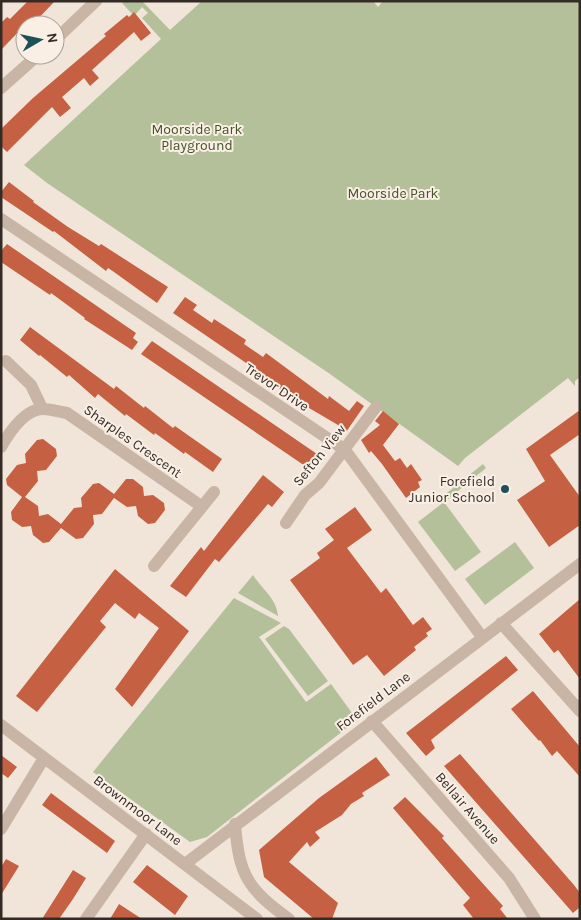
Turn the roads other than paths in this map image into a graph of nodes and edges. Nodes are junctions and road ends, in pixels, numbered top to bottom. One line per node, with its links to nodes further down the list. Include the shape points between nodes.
1 (96, 1): 2 (street)
2 (65, 30)
3 (27, 65): 4 (street)
4 (1, 88)
5 (1, 219): 10 (street, Trevor Drive)
6 (6, 360): 8 (street, via 31,385)
7 (376, 407): 10 (street, Sefton View)
8 (42, 408): 9 (street, via 24,417); 12 (street, Sharples Crescent, via 67,413)
9 (1, 447)
10 (345, 450): 13 (street, Sefton View, via 305,495); 17 (street, Trevor Drive)
11 (214, 492): 12 (street)
12 (201, 506): 15 (street)
13 (286, 523)
14 (580, 564): 16 (street, Forefield Lane)
15 (154, 566)
16 (501, 623): 17 (street, Forefield Lane); 18 (street)
17 (482, 637): 19 (street, Forefield Lane)
18 (580, 711)
19 (372, 721): 22 (street, Forefield Lane); 29 (street, Bellair Avenue, via 509,878)
20 (1, 725): 21 (street, Brownmoor Lane)
21 (44, 758): 23 (street); 24 (street, Brownmoor Lane)
22 (235, 824): 25 (street, Forefield Lane); 28 (street, via 237,855 248,882 264,900)
23 (1, 830)
24 (146, 834): 25 (street, Brownmoor Lane); 27 (street)
25 (184, 864): 26 (street, Brownmoor Lane)
26 (251, 917)
27 (86, 919)
28 (289, 919)
29 (535, 919)

